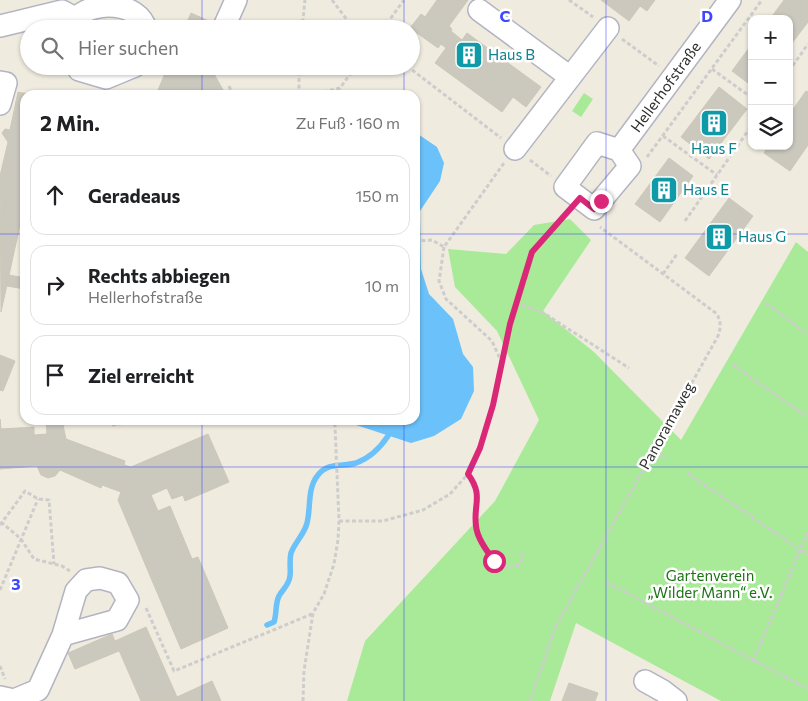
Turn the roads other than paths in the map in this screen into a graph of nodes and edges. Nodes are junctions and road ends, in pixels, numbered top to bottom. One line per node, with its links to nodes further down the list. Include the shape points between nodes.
1 (236, 0): 8 (street)
2 (730, 0): 18 (street, Hellerhofstraße)
3 (479, 10): 14 (street)
4 (143, 14): 7 (street, via 124,6 102,5 86,10)
5 (25, 20): 6 (street, via 62,11)
6 (70, 20)
7 (77, 20)
8 (227, 20)
9 (20, 21): 10 (street)
10 (0, 26)
11 (608, 28): 14 (street)
12 (96, 75): 13 (street, via 106,78)
13 (113, 75)
14 (570, 77): 17 (street)
15 (0, 82): 16 (street, via 6,83)
16 (0, 104)
17 (515, 149)
18 (619, 150): 18 (street, via 630,166 594,209 573,192 597,143)
19 (63, 635): 19 (street, via 76,590 86,580 100,578 118,583 128,600 117,620); 21 (street, via 38,690 14,700)
20 (645, 682): 22 (street)
21 (0, 697)
22 (676, 701)

